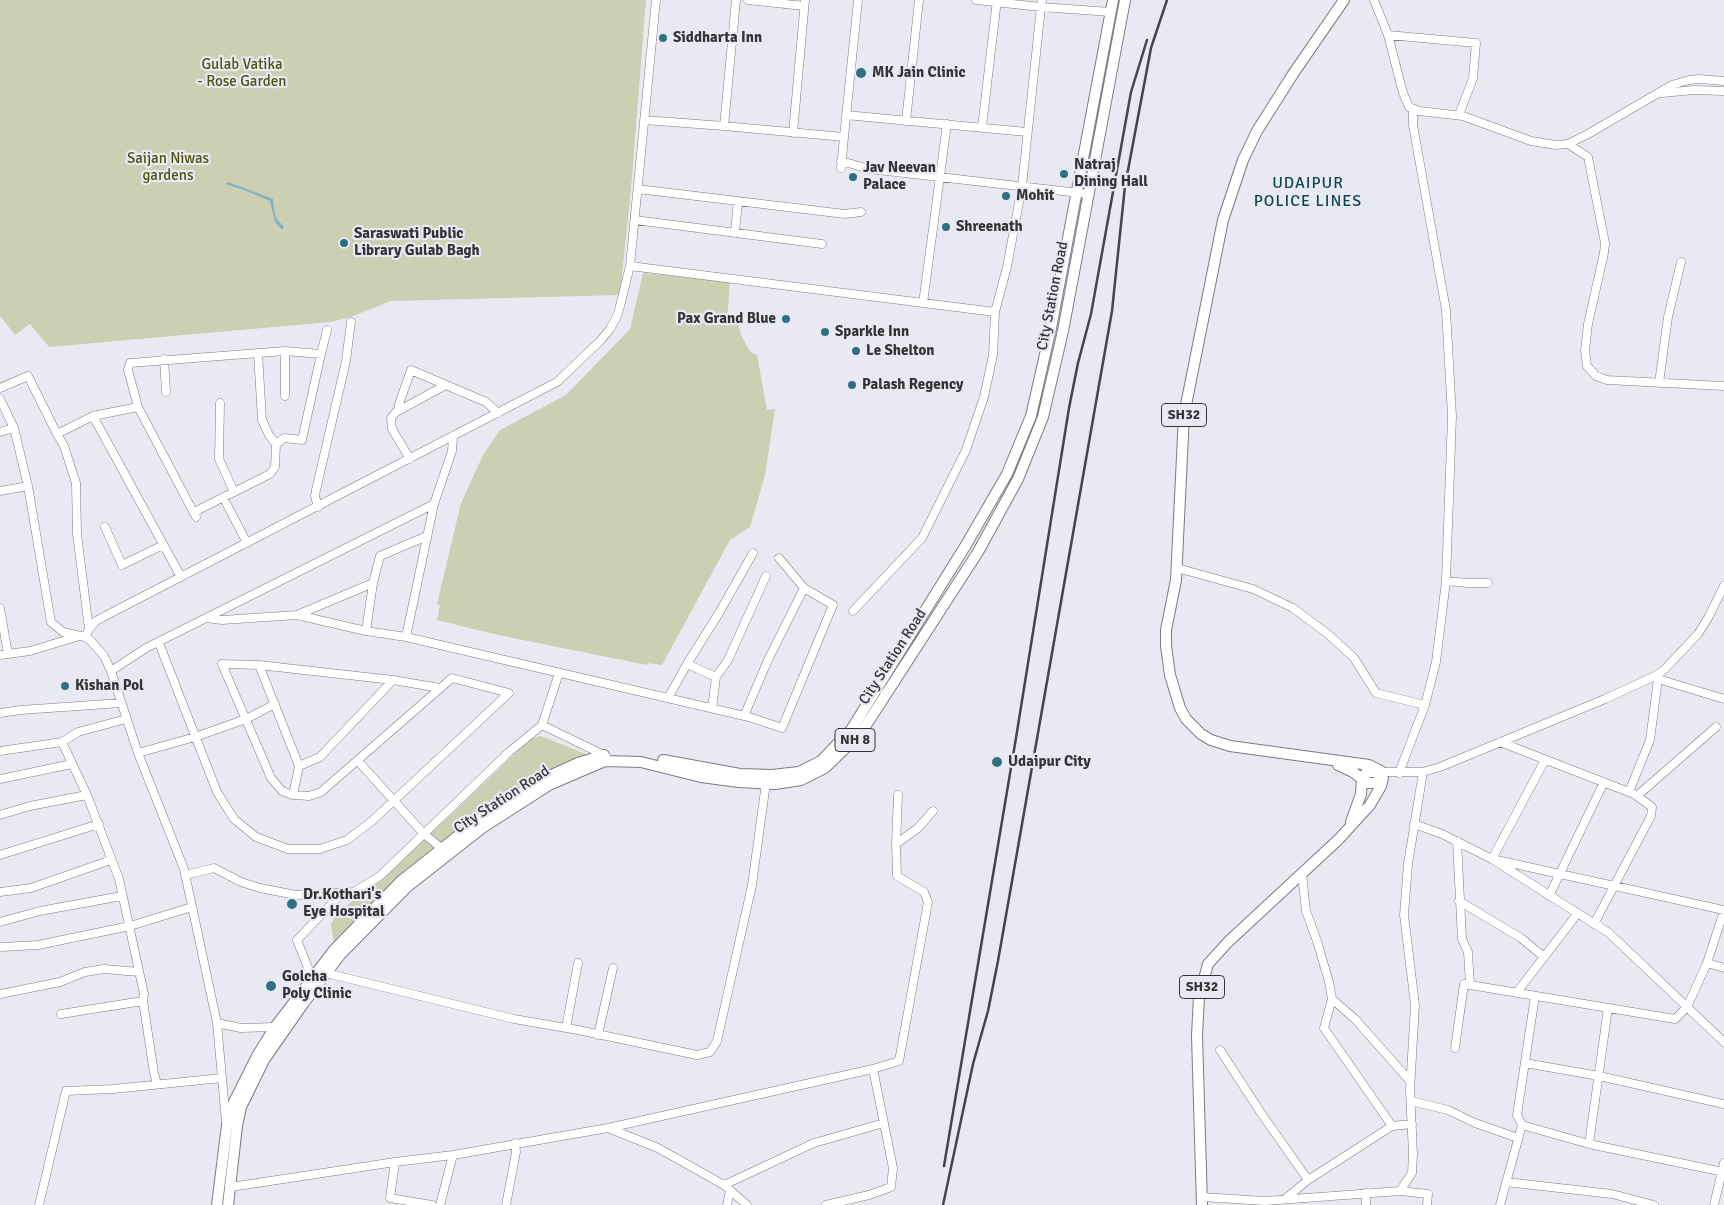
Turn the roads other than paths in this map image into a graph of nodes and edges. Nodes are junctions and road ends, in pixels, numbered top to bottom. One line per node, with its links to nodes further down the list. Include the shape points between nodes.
1 (656, 0): 24 (street)
2 (736, 0): 27 (street)
3 (748, 0): 13 (street)
4 (858, 0): 22 (street)
5 (919, 0): 25 (street)
6 (976, 0): 12 (street)
7 (1074, 0): 15 (street)
8 (1113, 0): 16 (main road, City Station Road / NH 8)
9 (1125, 0): 37 (main road, City Station Road / NH 8)
10 (1344, 0): 83 (main road, SH32, via 1257,131 1243,160 1223,220 1184,415)
11 (1374, 0): 17 (street)
12 (997, 1): 14 (street); 28 (street)
13 (805, 3): 30 (street)
14 (1041, 4): 15 (street); 29 (street)
15 (1073, 10): 16 (street)
16 (1110, 12): 36 (main road, City Station Road / NH 8)
17 (1388, 35): 21 (street, via 1403,93); 23 (street, via 1476,43 1473,78)
18 (1724, 81): 20 (street, via 1689,80)
19 (1724, 91): 20 (street, via 1676,91)
20 (1653, 96): 32 (street)
21 (1413, 109): 23 (street); 86 (street, via 1446,310 1452,416)
22 (846, 115): 25 (street); 31 (street)
23 (1459, 115): 32 (street, via 1531,141)
24 (644, 120): 27 (street); 35 (street)
25 (906, 121): 26 (street)
26 (947, 124): 28 (street); 33 (street)
27 (724, 126): 30 (street)
28 (982, 127): 29 (street)
29 (1027, 132): 34 (street)
30 (792, 133): 31 (street)
31 (844, 137): 33 (street, via 841,164)
32 (1568, 144): 53 (street, via 1588,158 1605,243 1587,332 1587,366 1596,376 1607,380)
33 (940, 177): 34 (street); 45 (street)
34 (1022, 186): 36 (street); 46 (street, via 1008,267)
35 (638, 188): 38 (street); 40 (street)
36 (1076, 192): 37 (street); 127 (main road, City Station Road / NH 8, via 1039,381 1031,416 1018,448 1007,474 966,544 851,730 821,761 799,772 772,775 740,774 638,756)
37 (1088, 194): 140 (main road, City Station Road / NH 8, via 1063,331 1043,417 1018,479 982,544 861,733 826,768 801,780)
38 (738, 201): 39 (street, via 844,214); 41 (street)
39 (861, 212)
40 (635, 220): 41 (street); 44 (street)
41 (735, 232): 42 (street)
42 (822, 244)
43 (1681, 262): 53 (street, via 1668,317)
44 (630, 266): 45 (street); 63 (street, via 618,314 600,341 557,382)
45 (923, 303): 46 (street)
46 (995, 312): 93 (street, via 993,355 984,397 966,450 922,538)
47 (351, 322): 76 (street, via 346,361 316,490)
48 (327, 330): 51 (street)
49 (285, 351): 50 (street); 51 (street); 58 (street)
50 (258, 353): 52 (street); 69 (street, via 262,420)
51 (322, 354): 69 (street, via 302,440 284,438)
52 (164, 359): 57 (street); 61 (street, via 128,364)
53 (1660, 383): 55 (street)
54 (446, 385): 62 (street); 62 (street, via 411,370); 63 (street, via 486,402)
55 (1724, 386)
56 (0, 388): 67 (street, via 28,376)
57 (166, 392)
58 (285, 396)
59 (0, 399): 65 (street)
60 (220, 403): 73 (street, via 219,458)
61 (138, 407): 64 (street); 74 (street, via 195,514)
62 (399, 410): 70 (street, via 393,415 391,426)
63 (498, 413): 68 (street)
64 (93, 416): 67 (street); 80 (street)
65 (14, 428): 66 (street); 71 (street)
66 (0, 432)
67 (57, 434): 96 (street, via 76,484 77,534)
68 (453, 437): 70 (street); 75 (street, via 452,451)
69 (276, 444): 73 (street, via 273,471)
70 (410, 459): 76 (street)
71 (28, 486): 72 (street); 98 (street, via 49,618 57,629)
72 (0, 491)
73 (234, 492): 74 (street)
74 (223, 497): 79 (street)
75 (434, 504): 78 (street); 95 (street)
76 (318, 506): 79 (street)
77 (105, 527): 80 (street, via 122,566)
78 (427, 536): 87 (street, via 380,556); 99 (street)
79 (247, 543): 85 (street)
80 (163, 545): 85 (street)
81 (753, 553): 102 (street)
82 (779, 558): 90 (street)
83 (1177, 568): 114 (street, via 1253,589 1292,608 1354,658 1376,693); 128 (main road, SH32, via 1166,646 1175,694 1186,719 1201,734 1222,744)
84 (766, 576): 106 (street, via 728,660)
85 (181, 577): 96 (street, via 96,621)
86 (1446, 581): 88 (street); 114 (street, via 1436,662)
87 (373, 583): 94 (street); 97 (street)
88 (1488, 583)
89 (1724, 586): 91 (street)
90 (804, 588): 117 (street); 117 (street, via 833,605 782,728)
91 (1720, 604): 107 (street, via 1698,634)
92 (0, 608): 101 (street)
93 (853, 611)
94 (297, 615): 95 (street); 97 (street)
95 (207, 618): 100 (street)
96 (89, 629): 98 (street)
97 (366, 630): 99 (street)
98 (82, 636): 101 (street); 104 (street, via 99,650)
99 (406, 637): 105 (street)
100 (158, 643): 104 (street); 122 (street)
101 (4, 655)
102 (687, 664): 106 (street); 110 (street)
103 (259, 666): 108 (street); 113 (street); 119 (street, via 222,664)
104 (111, 671): 112 (street)
105 (559, 673): 110 (street); 120 (street)
106 (716, 676): 115 (street)
107 (1656, 678): 111 (street); 124 (street); 141 (street, via 1650,740)
108 (393, 680): 109 (street); 133 (street, via 320,757)
109 (440, 688): 130 (street); 146 (street, via 452,678 509,693)
110 (668, 698): 115 (street)
111 (1724, 699)
112 (121, 703): 116 (street); 118 (street)
113 (275, 704): 119 (street); 133 (street)
114 (1425, 705): 136 (street)
115 (712, 708): 117 (street)
116 (0, 713)
117 (744, 716)
118 (126, 718): 123 (street, via 78,732); 126 (street)
119 (246, 719): 122 (street); 144 (street, via 271,778)
120 (542, 724): 127 (street); 152 (street)
121 (1716, 727): 145 (street)
122 (195, 737): 126 (street); 146 (street, via 217,792 234,819 256,838 281,847 320,849 347,840)
123 (62, 742): 125 (street); 132 (street)
124 (1500, 742): 129 (street); 135 (street)
125 (0, 751)
126 (138, 753): 161 (street)
127 (604, 755): 131 (street); 155 (main road, City Station Road / NH 8, via 545,778 477,821)
128 (1321, 759): 134 (main road, SH32, via 1368,765); 138 (main road, via 1350,770)
129 (1545, 760): 139 (street); 157 (street)
130 (358, 761): 144 (street, via 322,792); 146 (street)
131 (616, 761): 140 (main road, City Station Road / NH 8, via 640,762 739,782); 155 (main road, City Station Road / NH 8, via 605,761 549,785)
132 (72, 764): 137 (street); 142 (street)
133 (299, 766): 144 (street)
134 (1382, 772): 136 (street); 138 (main road, via 1375,783 1369,784); 151 (main road, SH32, via 1382,782 1374,798)
135 (1423, 772): 136 (street); 150 (street)
136 (1399, 773)
137 (0, 779)
138 (1362, 779): 151 (main road, via 1359,802)
139 (1604, 782): 141 (street); 160 (street)
140 (766, 783): 195 (street, via 752,886 717,1041 710,1052 697,1055)
141 (1630, 792): 145 (street)
142 (87, 795): 148 (street); 149 (street)
143 (898, 795): 154 (street)
144 (293, 796)
145 (1638, 796): 162 (street, via 1650,805 1652,813)
146 (394, 800): 152 (street)
147 (934, 812): 154 (street)
148 (0, 815)
149 (99, 824): 156 (street); 158 (street)
150 (1414, 824): 153 (street); 203 (street, via 1404,915 1415,1004)
151 (1348, 829): 159 (main road, SH32)
152 (424, 834): 155 (street); 164 (street, via 380,876 354,892)
153 (1457, 841): 157 (street); 167 (street)
154 (896, 844): 200 (street, via 898,876 924,892 928,902 899,1061)
155 (446, 851): 181 (main road, City Station Road / NH 8, via 340,955); 182 (main road, City Station Road / NH 8, via 401,881 334,950)
156 (0, 854)
157 (1492, 859): 160 (street); 166 (street)
158 (111, 860): 163 (street, via 31,888); 165 (street)
159 (1302, 874): 187 (street, via 1306,911); 228 (main road, SH32, via 1208,964 1199,996 1198,1035)
160 (1560, 874): 162 (street); 166 (street)
161 (185, 875): 164 (street, via 214,868 260,888 296,895); 168 (street)
162 (1614, 886): 169 (street); 172 (street)
163 (0, 892)
164 (342, 893): 182 (street, via 297,940)
165 (122, 896): 171 (street, via 40,910); 173 (street)
166 (1549, 896): 170 (street)
167 (1459, 901): 175 (street, via 1521,938); 183 (street)
168 (192, 908): 173 (street); 192 (street)
169 (1724, 910): 177 (street)
170 (1578, 913): 172 (street); 175 (street)
171 (0, 922)
172 (1594, 924): 189 (street, via 1610,933)
173 (130, 926): 174 (street, via 38,945); 180 (street)
174 (2, 947)
175 (1544, 957): 184 (street)
176 (578, 962): 194 (street)
177 (1707, 963): 179 (street); 189 (street)
178 (613, 968): 195 (street)
179 (1724, 968)
180 (139, 972): 185 (street, via 104,969 85,972 60,982); 188 (street)
181 (326, 973): 194 (street, via 514,1019); 210 (main road, City Station Road / NH 8, via 264,1060)
182 (312, 978): 193 (main road, City Station Road / NH 8)
183 (1470, 985): 184 (street); 197 (street, via 1464,984)
184 (1518, 992): 186 (street)
185 (0, 994)
186 (1536, 996): 190 (street); 199 (street)
187 (1332, 999): 203 (street); 211 (street, via 1324,1028)
188 (143, 1001): 191 (street); 204 (street)
189 (1687, 1007): 190 (street, via 1675,1019); 196 (street)
190 (1608, 1008): 201 (street)
191 (61, 1014)
192 (217, 1023): 193 (street, via 241,1028); 202 (street)
193 (275, 1027): 210 (main road, City Station Road / NH 8, via 233,1104)
194 (566, 1028): 195 (street)
195 (598, 1034)
196 (1724, 1042)
197 (1456, 1048)
198 (1220, 1050): 219 (street)
199 (1525, 1063): 201 (street); 209 (street, via 1516,1115)
200 (873, 1069): 207 (street); 212 (street)
201 (1599, 1076): 206 (street); 215 (street)
202 (222, 1078): 204 (street); 210 (street)
203 (1410, 1081): 205 (street)
204 (157, 1084): 232 (street, via 66,1091)
205 (1410, 1101): 208 (street); 213 (street, via 1448,1110)
206 (1724, 1104)
207 (884, 1123): 221 (street, via 814,1142); 240 (street, via 893,1168 891,1187)
208 (1412, 1124): 211 (street); 224 (street, via 1412,1173)
209 (1522, 1125): 213 (street); 215 (street)
210 (232, 1126): 222 (main road); 233 (main road)
211 (1392, 1126): 219 (street)
212 (608, 1128): 214 (street); 221 (street, via 658,1148)
213 (1518, 1138): 220 (street)
214 (515, 1144): 216 (street); 237 (street)
215 (1589, 1144): 218 (street)
216 (453, 1155): 217 (street); 236 (street)
217 (395, 1162): 222 (street); 227 (street)
218 (1723, 1169): 245 (street)
219 (1308, 1180): 226 (street)
220 (1506, 1182): 231 (street, via 1612,1194); 243 (street)
221 (724, 1185): 223 (street)
222 (231, 1187): 234 (main road)
223 (730, 1190): 238 (street); 239 (street)
224 (1400, 1191): 225 (street); 242 (street, via 1428,1194)
225 (1366, 1193): 229 (street); 241 (street)
226 (1285, 1199): 229 (street); 230 (street)
227 (390, 1201): 235 (street)
228 (1202, 1201): 230 (street)
229 (1306, 1201)
230 (1275, 1202)
231 (1638, 1203): 244 (street)
232 (39, 1205)
233 (217, 1205)
234 (228, 1205)
235 (432, 1205)
236 (440, 1205)
237 (506, 1205)
238 (727, 1205)
239 (747, 1205)
240 (826, 1205)
241 (1366, 1205)
242 (1427, 1205)
243 (1500, 1205)
244 (1654, 1205)
245 (1714, 1205)

